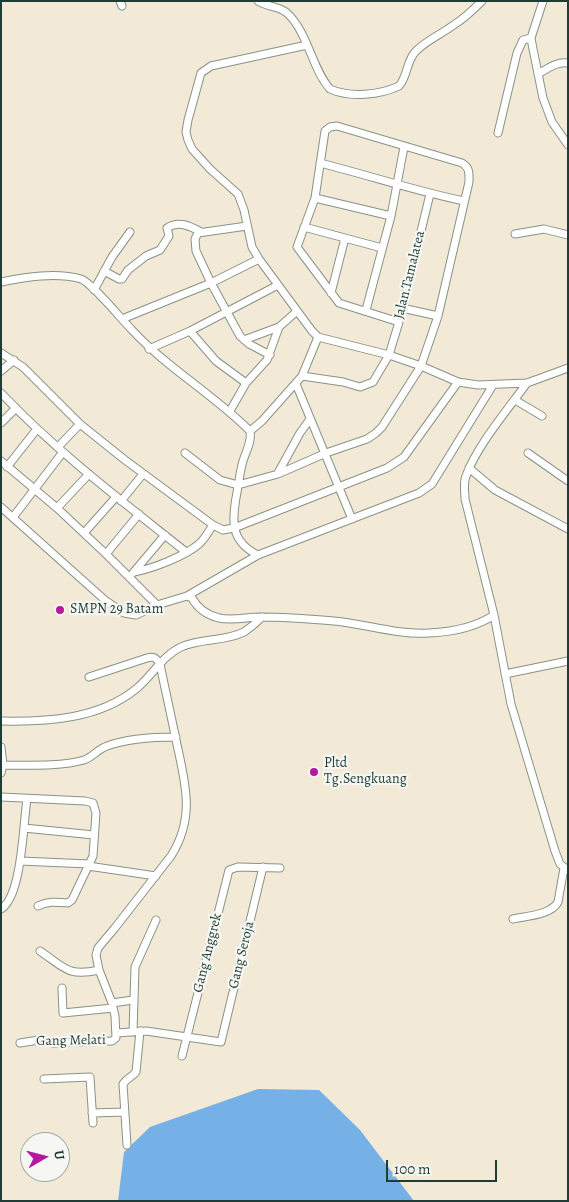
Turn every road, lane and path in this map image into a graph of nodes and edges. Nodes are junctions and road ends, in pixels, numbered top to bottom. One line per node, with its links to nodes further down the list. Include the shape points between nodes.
1 (258, 1): 5 (street, via 287,13)
2 (482, 1): 5 (street, via 416,51 408,62 403,81 394,88 358,95 346,95 330,89)
3 (543, 1): 4 (street)
4 (531, 38): 7 (street); 8 (street, via 523,40 517,52)
5 (307, 45): 17 (street, via 211,66 201,73 188,120 188,140 210,169 238,194)
6 (568, 63): 7 (street, via 550,66)
7 (538, 74): 9 (street, via 552,122)
8 (498, 133)
9 (568, 145)
10 (404, 147): 11 (street, via 333,126 325,131); 12 (street); 15 (street, via 466,166 469,182)
11 (320, 163): 12 (street); 14 (street)
12 (396, 183): 13 (street); 16 (street)
13 (430, 194): 15 (street); 32 (street, Jalan.Tamalatea)
14 (315, 198): 16 (street); 18 (street)
15 (464, 200): 36 (street)
16 (391, 216): 24 (street)
17 (247, 226): 20 (street); 25 (street)
18 (304, 227): 23 (street); 31 (street, via 297,247)
19 (130, 232): 26 (street)
20 (201, 232): 26 (street, via 173,224 167,228 169,236 160,250 146,256 122,279); 28 (street, via 195,237 196,251)
21 (514, 234): 22 (street, via 544,229)
22 (568, 235)
23 (345, 238): 24 (street); 31 (street)
24 (382, 248): 33 (street)
25 (259, 259): 28 (street); 29 (street)
26 (104, 272): 30 (street)
27 (1, 282): 30 (street, via 56,277 83,280)
28 (211, 283): 34 (street); 37 (street)
29 (278, 286): 34 (street); 35 (street)
30 (94, 290): 37 (street)
31 (331, 293): 33 (street, via 344,305)
32 (402, 308): 36 (street); 38 (street, Jalan.Tamalatea)
33 (366, 310): 38 (street)
34 (227, 312): 40 (street); 42 (street)
35 (296, 312): 39 (street); 41 (street)
36 (438, 316): 48 (street)
37 (122, 319): 43 (street)
38 (399, 322): 46 (street, Jalan.Tamalatea)
39 (278, 327): 42 (street); 45 (street)
40 (190, 331): 43 (street); 53 (street, via 216,361)
41 (318, 337): 46 (street); 51 (street)
42 (244, 340): 45 (street)
43 (149, 349): 60 (street)
44 (1, 353): 47 (street)
45 (270, 355): 53 (street)
46 (389, 355): 48 (street); 51 (street, Jalan.Tamalatea, via 373,382 364,386)
47 (14, 360): 50 (street); 64 (street)
48 (421, 366): 52 (street); 69 (street, via 376,433)
49 (568, 368): 55 (street)
50 (1, 371)
51 (302, 376): 54 (street)
52 (458, 382): 56 (street); 79 (street, via 404,457 387,468)
53 (246, 383): 60 (street)
54 (296, 384): 62 (street); 66 (street)
55 (527, 384): 56 (street); 58 (street)
56 (493, 385): 86 (street, via 432,484 419,493)
57 (1, 393): 59 (street)
58 (515, 400): 61 (street); 73 (street)
59 (16, 408): 63 (street); 65 (street)
60 (230, 411): 66 (street)
61 (542, 416)
62 (310, 419): 69 (street); 75 (street)
63 (1, 423)
64 (80, 424): 67 (street); 74 (street)
65 (37, 429): 67 (street); 72 (street)
66 (250, 431): 78 (street, via 250,443)
67 (60, 449): 76 (street); 80 (street)
68 (185, 453): 78 (street, via 220,480)
69 (326, 453): 75 (street); 79 (street)
70 (528, 453): 77 (street)
71 (1, 461): 72 (street)
72 (7, 467): 80 (street)
73 (469, 468): 89 (street, via 496,490); 98 (street, via 464,485 465,499)
74 (143, 474): 81 (street); 87 (street)
75 (278, 474): 78 (street)
76 (88, 475): 81 (street); 83 (street)
77 (568, 481)
78 (238, 485): 88 (street, via 233,511)
79 (339, 486): 86 (street); 88 (street)
80 (34, 489): 83 (street); 85 (street)
81 (119, 499): 84 (street); 90 (street)
82 (1, 507): 85 (street)
83 (57, 508): 90 (street)
84 (139, 514): 91 (street); 93 (street)
85 (14, 516): 97 (street, via 106,601 124,613 133,616)
86 (352, 519): 94 (street)
87 (212, 525): 88 (street, via 223,530); 92 (street, via 203,540)
88 (234, 528): 94 (street, via 246,548)
89 (568, 529)
90 (84, 533): 93 (street)
91 (165, 535): 92 (street); 95 (street)
92 (186, 552): 95 (street)
93 (106, 554): 95 (street)
94 (258, 555): 96 (street)
95 (132, 575): 97 (street)
96 (187, 596): 97 (street); 99 (street, via 202,611 218,618)
97 (157, 605)
98 (494, 614): 99 (street, via 470,626 428,633 406,633 335,621); 102 (street)
99 (262, 617): 101 (street, via 238,634 183,646)
100 (568, 661): 102 (street)
101 (160, 664): 103 (street, via 152,657); 104 (street, via 138,688 104,708 56,719); 105 (street)
102 (505, 674): 117 (street, via 510,704 555,852)
103 (88, 678)
104 (1, 721)
105 (176, 737): 107 (street, via 154,737 107,746 92,756 71,762); 118 (street, via 186,785 186,816 177,846)
106 (1, 747): 107 (street)
107 (3, 765): 108 (street)
108 (1, 773)
109 (1, 797): 110 (street)
110 (27, 799): 111 (street); 112 (street, via 92,803 96,814)
111 (24, 828): 112 (street); 113 (street)
112 (94, 834): 114 (street, via 94,856)
113 (20, 861): 114 (street); 120 (street, via 13,894)
114 (88, 865): 118 (street); 119 (street, via 70,903 53,902)
115 (263, 867): 116 (street); 130 (street, Gang Anggrek, via 229,870); 130 (street, Gang Seroja, via 221,1042)
116 (280, 868)
117 (566, 869): 121 (street, via 556,906 546,912)
118 (156, 876): 124 (street, via 98,948)
119 (38, 906)
120 (1, 909)
121 (513, 919)
122 (156, 920): 126 (street, via 135,967)
123 (40, 951): 124 (street, via 71,973)
124 (99, 970): 127 (street)
125 (62, 988): 127 (street, via 63,1012)
126 (133, 1000): 127 (street); 128 (street)
127 (113, 1006): 129 (street)
128 (136, 1031): 129 (street); 130 (street); 134 (street, via 136,1072 123,1084)
129 (116, 1033): 131 (street, Gang Melati, via 112,1041 39,1040)
130 (187, 1037): 132 (street, Gang Anggrek)
131 (20, 1043)
132 (182, 1056)
133 (44, 1079): 135 (street, via 90,1077)
134 (125, 1112): 135 (street); 137 (street)
135 (92, 1113): 136 (street)
136 (93, 1123)
137 (127, 1145)

